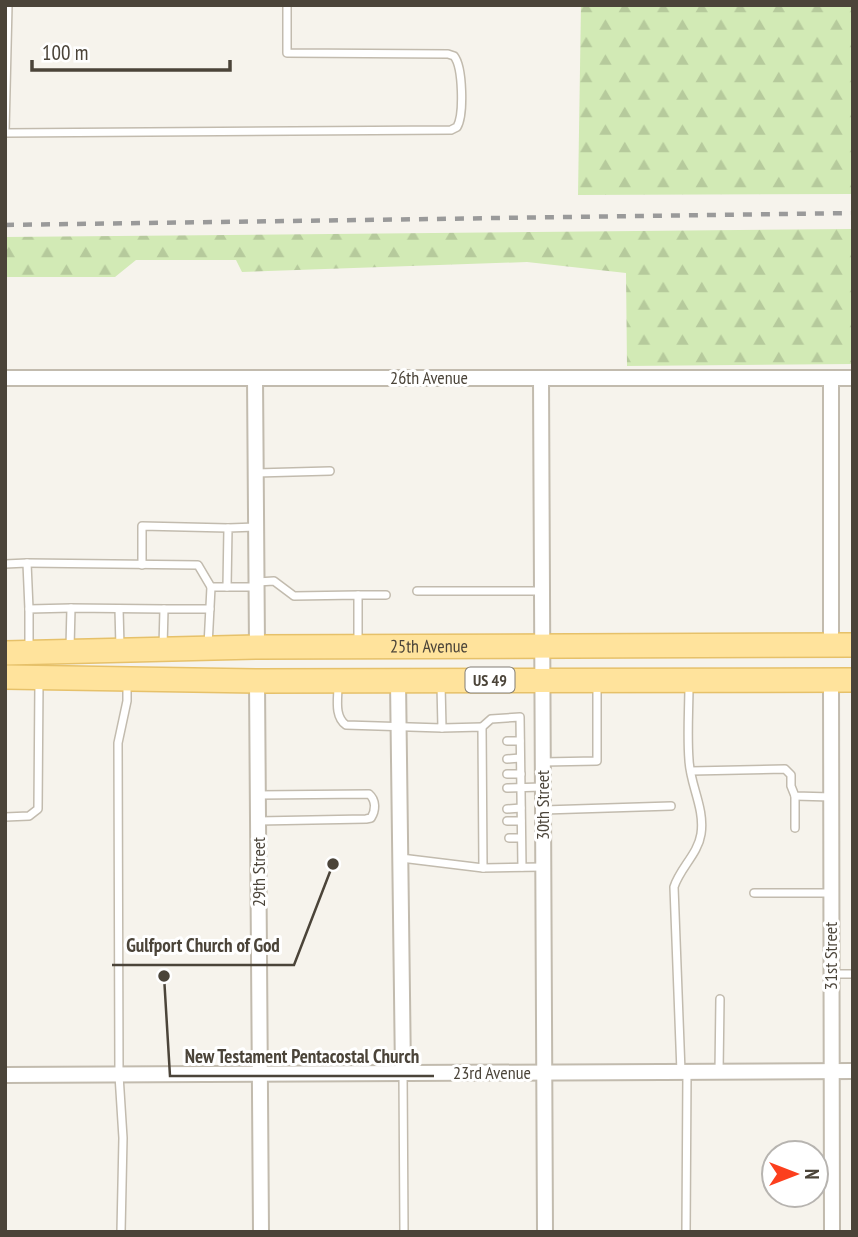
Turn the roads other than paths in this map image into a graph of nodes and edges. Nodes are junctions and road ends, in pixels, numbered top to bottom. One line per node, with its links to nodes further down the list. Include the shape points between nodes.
1 (8, 5): 3 (lane)
2 (287, 5): 3 (lane, via 287,52 454,56 460,68 457,127)
3 (5, 133)
4 (5, 378): 5 (street, 26th Avenue)
5 (255, 378): 6 (street, 26th Avenue); 10 (street)
6 (541, 378): 7 (street, 26th Avenue); 20 (street, 30th Street)
7 (831, 378): 8 (street, 26th Avenue); 29 (street)
8 (853, 378)
9 (330, 471): 10 (lane)
10 (256, 473): 11 (street)
11 (256, 527): 12 (lane); 16 (street)
12 (228, 528): 15 (lane, via 142,526); 18 (lane)
13 (27, 563): 14 (lane); 15 (lane); 24 (lane)
14 (5, 564)
15 (142, 565): 17 (lane, via 198,565)
16 (257, 585): 18 (lane); 21 (lane, via 274,581 294,596); 32 (street)
17 (211, 587): 18 (lane); 27 (lane)
18 (227, 587)
19 (417, 591): 20 (lane)
20 (542, 591): 28 (street, 30th Street)
21 (358, 595): 22 (lane); 30 (lane)
22 (386, 595)
23 (71, 608): 24 (lane); 25 (lane); 35 (lane)
24 (29, 609): 36 (lane)
25 (119, 609): 26 (lane); 34 (lane)
26 (164, 609): 27 (lane); 33 (lane)
27 (210, 609): 31 (lane)
28 (542, 645): 29 (main road, 25th Avenue / US 49); 30 (main road, 25th Avenue / US 49); 41 (street, 30th Street)
29 (842, 645)
30 (358, 646): 32 (main road, 25th Avenue / US 49)
31 (208, 647): 32 (main road, 25th Avenue / US 49); 33 (main road, 25th Avenue / US 49)
32 (257, 647)
33 (163, 648): 34 (main road, 25th Avenue / US 49)
34 (120, 649): 35 (main road, 25th Avenue / US 49)
35 (70, 650): 36 (main road, 25th Avenue / US 49)
36 (29, 652): 37 (main road, 25th Avenue / US 49)
37 (5, 653)
38 (5, 677): 39 (main road, 25th Avenue / US 49)
39 (39, 678): 40 (main road, 25th Avenue / US 49); 74 (lane, via 38,809 29,816)
40 (127, 679): 46 (main road, 25th Avenue / US 49); 98 (lane, via 118,743)
41 (542, 679): 42 (main road, 25th Avenue / US 49); 43 (main road, 25th Avenue / US 49); 56 (street, 30th Street)
42 (441, 680): 48 (main road, 25th Avenue / US 49); 51 (lane)
43 (597, 680): 44 (main road, 25th Avenue / US 49); 56 (lane, via 597,761)
44 (689, 680): 45 (main road, 25th Avenue / US 49); 57 (lane)
45 (842, 680): 67 (street, 31st Street)
46 (257, 681): 47 (main road, 25th Avenue / US 49); 65 (street, 29th Street)
47 (338, 681): 48 (main road, 25th Avenue / US 49); 49 (lane, via 338,715 346,725)
48 (398, 681): 49 (street)
49 (399, 727): 51 (lane); 81 (street)
50 (482, 727): 51 (lane); 53 (lane, via 491,719 520,718); 58 (lane, via 486,759)
51 (442, 728)
52 (506, 741): 53 (lane)
53 (520, 741): 54 (lane)
54 (520, 758): 55 (lane); 61 (lane)
55 (507, 759)
56 (543, 762): 64 (street, 30th Street)
57 (691, 771): 66 (lane, via 785,769 791,775); 92 (lane, via 701,835 674,887)
58 (482, 774): 59 (lane); 69 (lane, via 487,788)
59 (491, 774)
60 (507, 774): 61 (lane)
61 (521, 774): 63 (lane)
62 (507, 788): 63 (lane)
63 (521, 788): 64 (lane); 71 (lane)
64 (543, 788): 73 (street, 30th Street)
65 (258, 795): 75 (street, 29th Street); 75 (lane, via 369,794 374,814 366,819)
66 (795, 796): 67 (lane); 78 (lane)
67 (831, 797): 86 (street, 31st Street)
68 (671, 806): 73 (lane)
69 (483, 808): 70 (lane); 84 (lane, via 487,821)
70 (492, 808)
71 (521, 808): 72 (lane); 77 (lane)
72 (507, 809)
73 (543, 810): 83 (street, 30th Street)
74 (5, 817)
75 (258, 821): 96 (street, 29th Street)
76 (506, 821): 77 (lane)
77 (521, 821): 80 (lane)
78 (795, 828)
79 (509, 838): 80 (lane)
80 (522, 838): 82 (lane)
81 (400, 858): 84 (lane); 94 (street)
82 (522, 867): 83 (lane); 84 (lane)
83 (543, 867): 95 (street, 30th Street)
84 (484, 868)
85 (754, 893): 86 (lane)
86 (830, 893): 87 (street, 31st Street)
87 (831, 974): 88 (lane); 90 (street, 31st Street)
88 (853, 974)
89 (720, 999): 93 (lane)
90 (832, 1071): 91 (street, 23rd Avenue); 93 (street, 23rd Avenue); 104 (street, 31st Street)
91 (853, 1071)
92 (684, 1072): 93 (street, 23rd Avenue); 95 (street, 23rd Avenue); 103 (lane)
93 (719, 1072)
94 (403, 1073): 95 (street, 23rd Avenue); 96 (street, 23rd Avenue); 101 (lane)
95 (544, 1073): 102 (street, 30th Street)
96 (260, 1074): 98 (street, 23rd Avenue); 100 (street, 29th Street)
97 (5, 1075): 98 (street, 23rd Avenue)
98 (119, 1075): 99 (lane)
99 (121, 1232)
100 (261, 1232)
101 (404, 1232)
102 (545, 1232)
103 (686, 1232)
104 (832, 1232)

